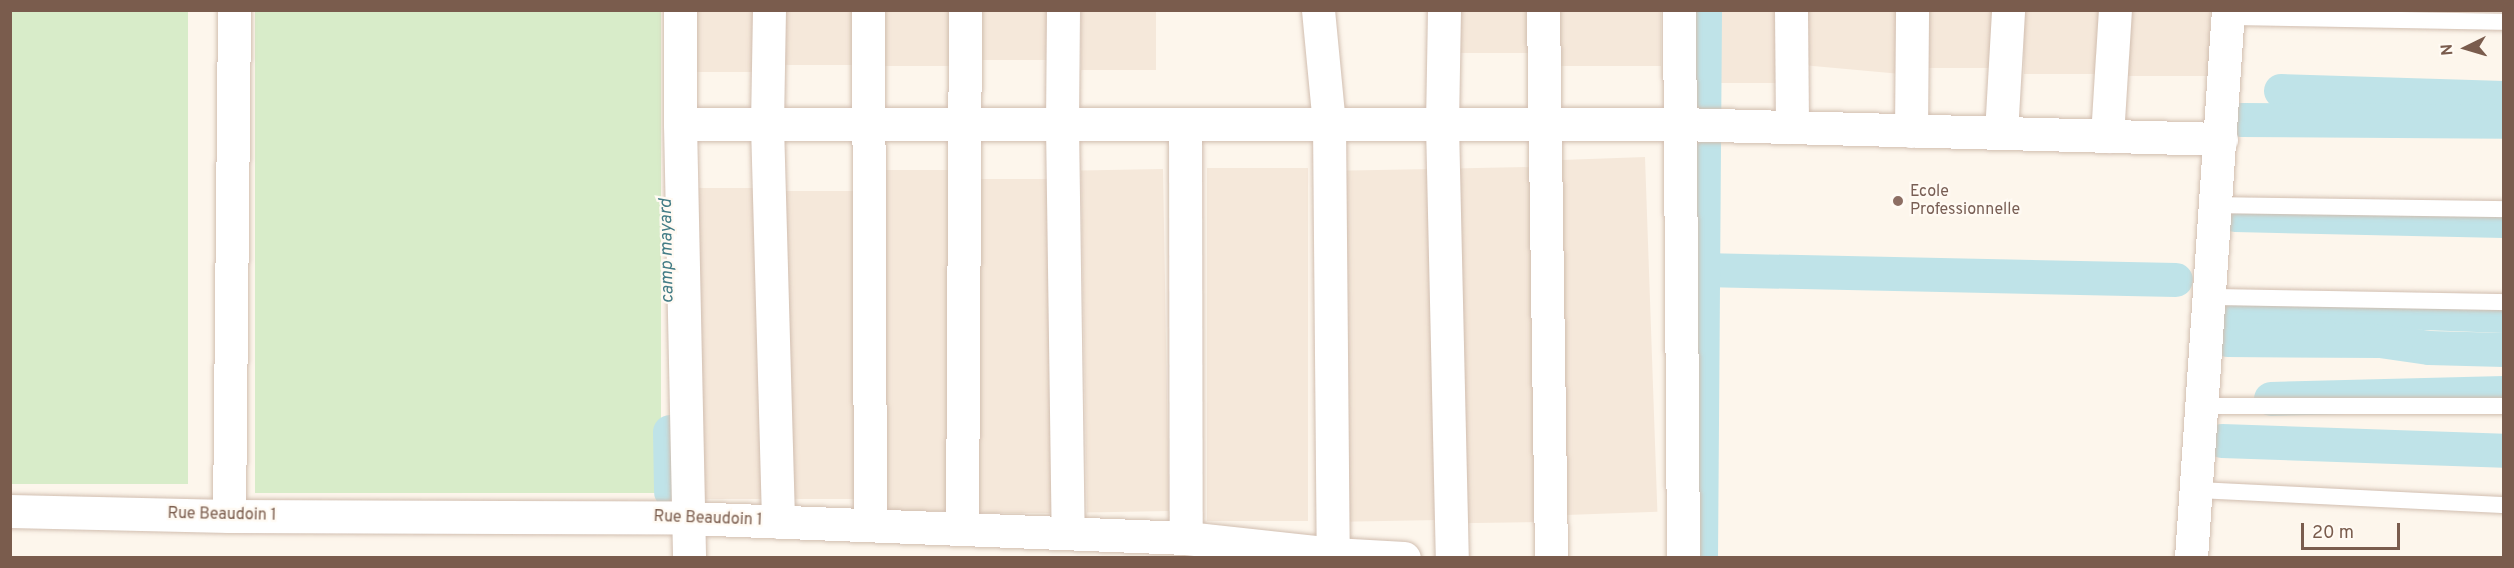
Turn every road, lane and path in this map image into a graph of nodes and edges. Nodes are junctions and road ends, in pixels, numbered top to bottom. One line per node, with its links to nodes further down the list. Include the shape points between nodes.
1 (234, 10): 41 (street)
2 (680, 10): 18 (street)
3 (769, 10): 21 (street)
4 (868, 10): 22 (street)
5 (965, 10): 26 (street)
6 (1063, 10): 19 (street)
7 (1318, 10): 20 (street)
8 (1444, 10): 24 (street)
9 (1543, 10): 17 (street)
10 (1679, 10): 25 (street)
11 (1791, 10): 27 (street)
12 (1912, 10): 28 (street)
13 (2008, 10): 29 (street)
14 (2115, 10): 30 (street)
15 (2228, 14): 16 (lane); 31 (street)
16 (2504, 21)
17 (1544, 123): 24 (street); 25 (street); 52 (street)
18 (680, 124): 21 (street); 42 (street)
19 (1062, 124): 23 (street); 26 (street); 46 (street)
20 (1329, 124): 23 (street); 24 (street); 48 (street)
21 (766, 125): 22 (street); 43 (street)
22 (868, 125): 26 (street); 44 (street)
23 (1185, 125): 47 (street)
24 (1442, 125): 51 (street)
25 (1694, 125): 27 (street); 53 (street)
26 (963, 126): 45 (street)
27 (1792, 128): 28 (street)
28 (1911, 131): 29 (street)
29 (2001, 133): 30 (street)
30 (2107, 136): 31 (street)
31 (2221, 139): 32 (street)
32 (2216, 206): 33 (lane); 34 (street)
33 (2504, 209)
34 (2210, 297): 35 (lane); 36 (street)
35 (2504, 302)
36 (2202, 406): 37 (lane); 38 (street)
37 (2504, 406)
38 (2196, 490): 39 (lane); 54 (street)
39 (2504, 505)
40 (10, 511): 41 (street, Rue Beaudoin 1)
41 (229, 516): 42 (street, Rue Beaudoin 1)
42 (688, 518): 43 (street, Rue Beaudoin 1); 49 (street)
43 (778, 522): 44 (street, Rue Beaudoin 1)
44 (870, 525): 45 (street, Rue Beaudoin 1)
45 (962, 529): 46 (street, Rue Beaudoin 1)
46 (1068, 532): 47 (street, Rue Beaudoin 1)
47 (1186, 538): 48 (street, Rue Beaudoin 1)
48 (1333, 554): 50 (street, Rue Beaudoin 1)
49 (689, 558)
50 (1404, 558)
51 (1452, 558)
52 (1551, 558)
53 (1683, 558)
54 (2191, 558)

